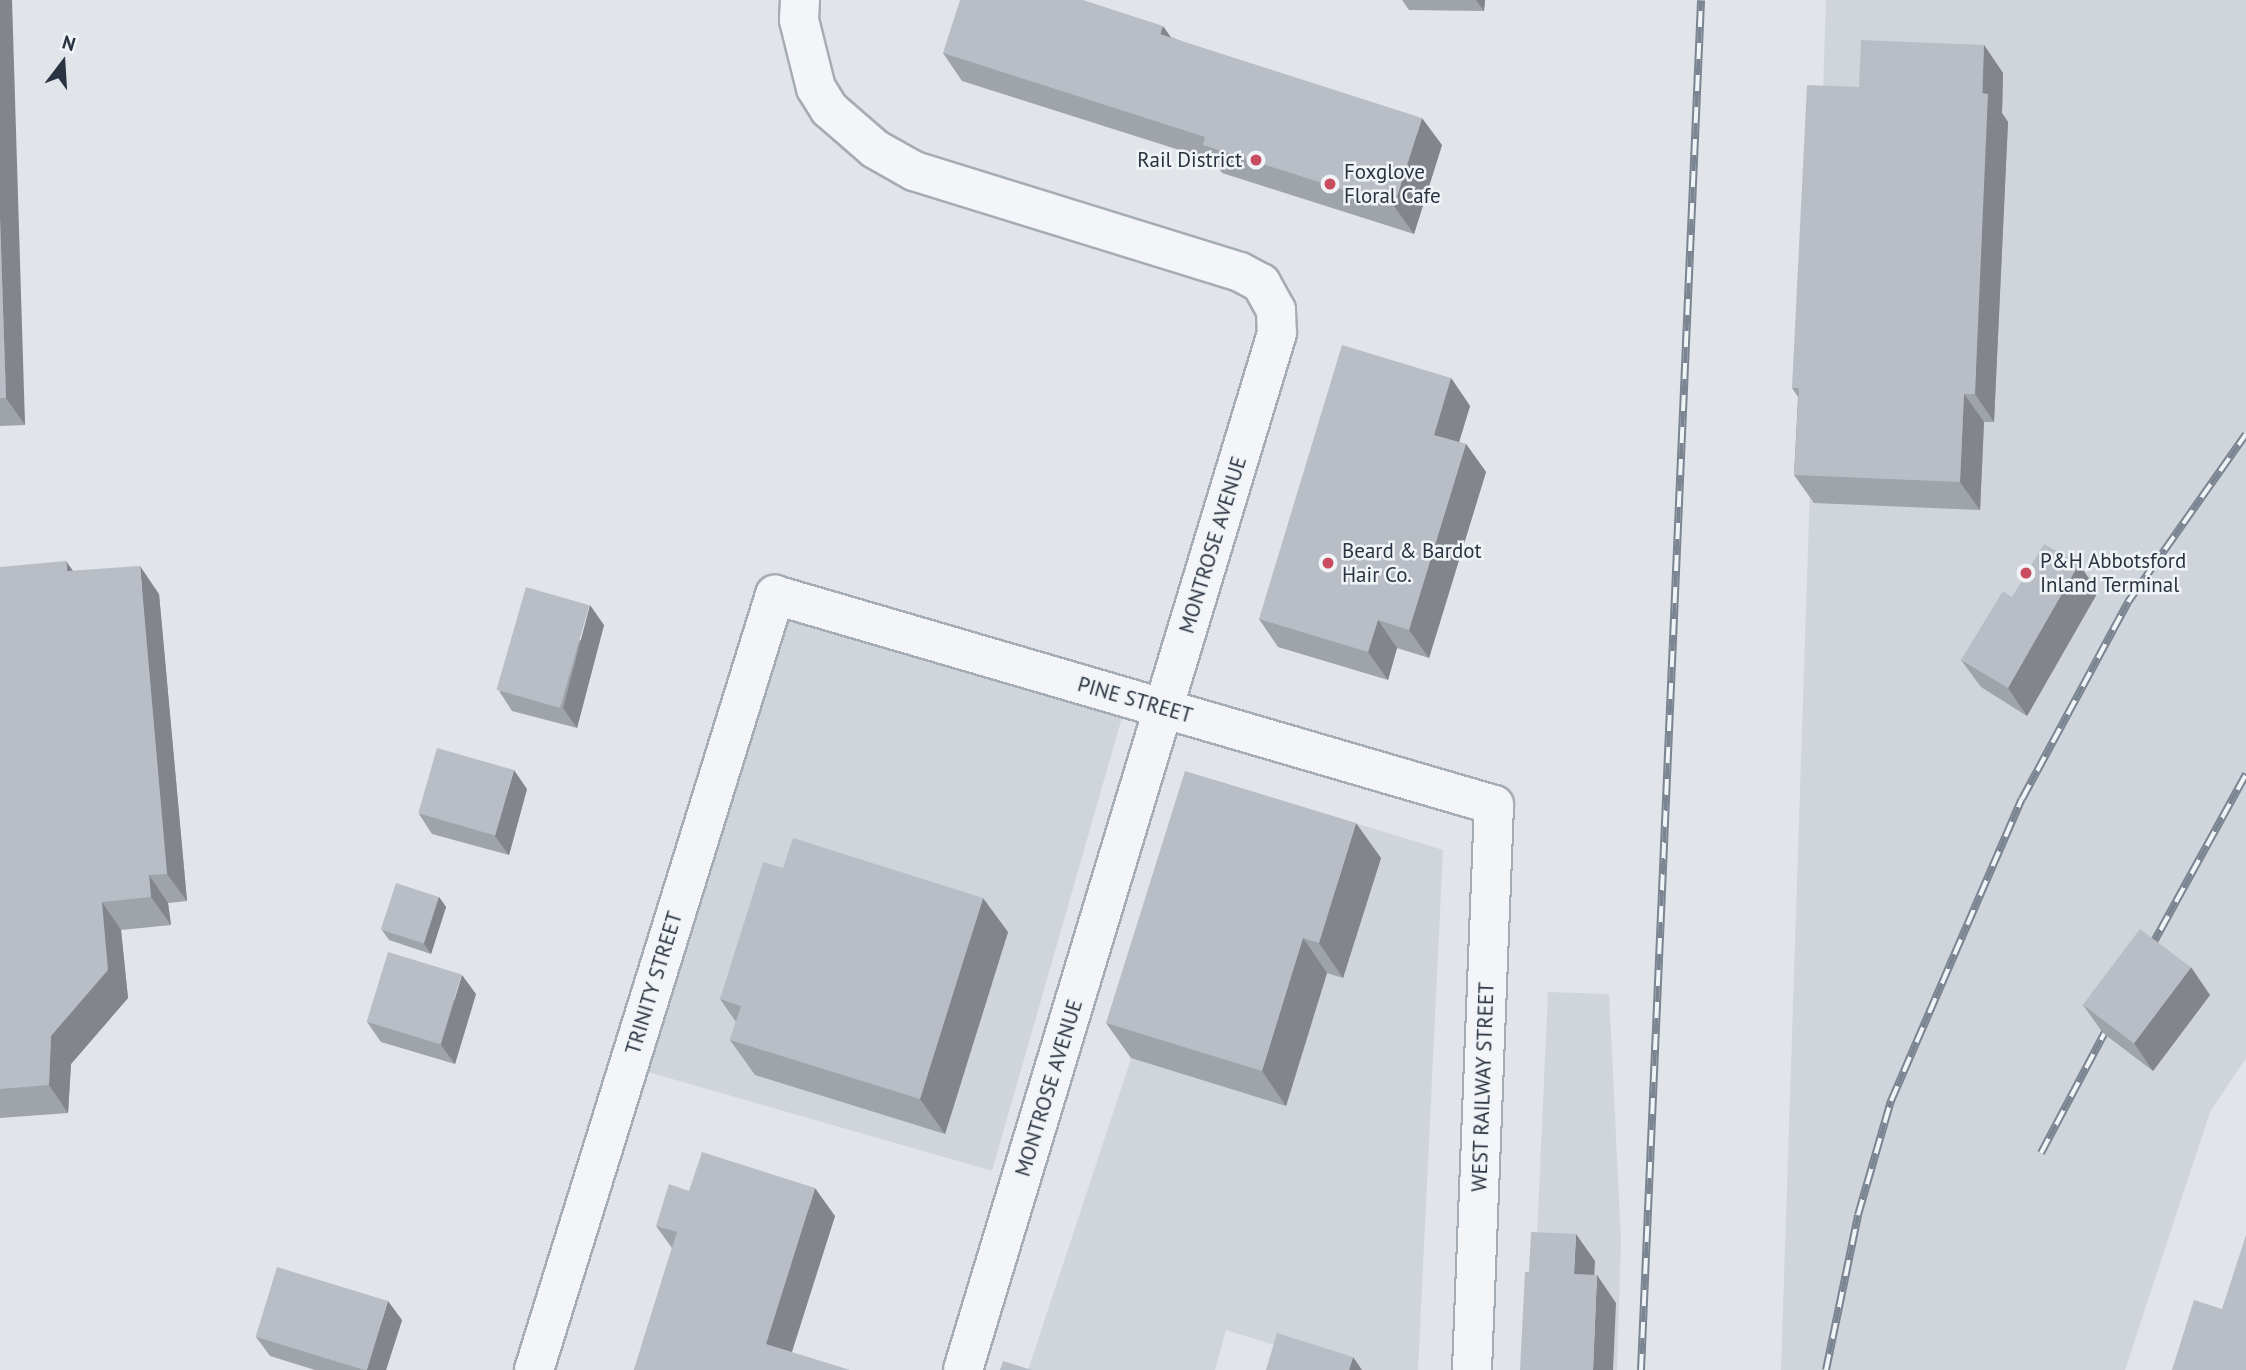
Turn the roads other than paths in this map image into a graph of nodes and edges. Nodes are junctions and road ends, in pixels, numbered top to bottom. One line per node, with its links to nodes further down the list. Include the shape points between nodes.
1 (800, 0): 3 (street, MONTROSE AVENUE, via 799,20 816,88 829,109 875,149 914,171 1240,272 1261,283 1271,295 1277,333)
2 (775, 595): 3 (street, PINE STREET); 5 (street, TRINITY STREET)
3 (1164, 708): 4 (street, PINE STREET); 6 (street, MONTROSE AVENUE)
4 (1494, 805): 7 (street, WEST RAILWAY STREET)
5 (534, 1370)
6 (963, 1370)
7 (1472, 1370)

